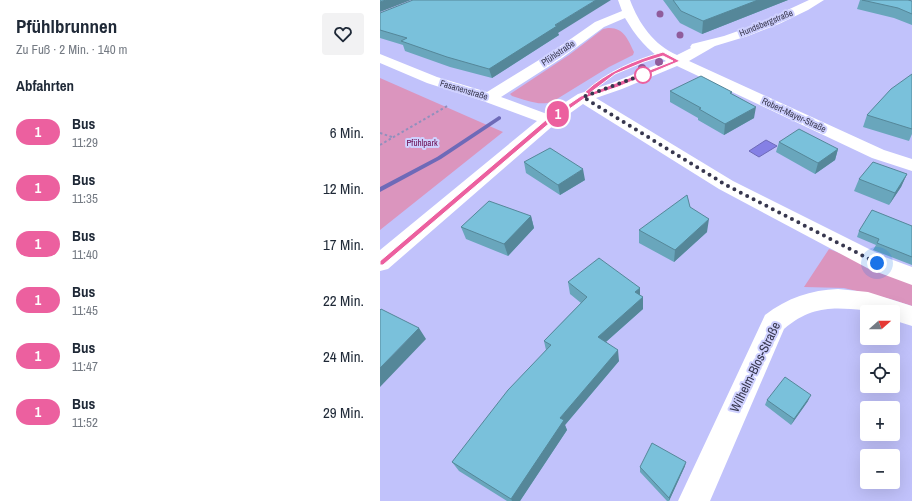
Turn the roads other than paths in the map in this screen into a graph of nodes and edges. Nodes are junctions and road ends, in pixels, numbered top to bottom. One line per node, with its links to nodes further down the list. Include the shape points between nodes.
1 (818, 0): 4 (street, Hundsbergstraße, via 782,18)
2 (626, 6): 4 (street, Pfühlstraße, via 642,34); 8 (street, Pfühlstraße)
3 (380, 58): 8 (street, Fasanenstraße, via 425,78)
4 (670, 58): 5 (street); 7 (street, via 617,86); 10 (street, Robert-Mayer-Straße, via 878,154)
5 (642, 61)
6 (620, 70): 7 (street)
7 (583, 97): 9 (street); 12 (street, via 726,185 877,263)
8 (489, 98): 9 (street, Fasanenstraße)
9 (549, 120): 11 (street)
10 (912, 165)
11 (380, 263)
12 (912, 276)
13 (912, 316): 14 (street, Wilhelm-Blos-Straße, via 862,300 844,299 819,300 782,314 774,322)
14 (694, 501)

